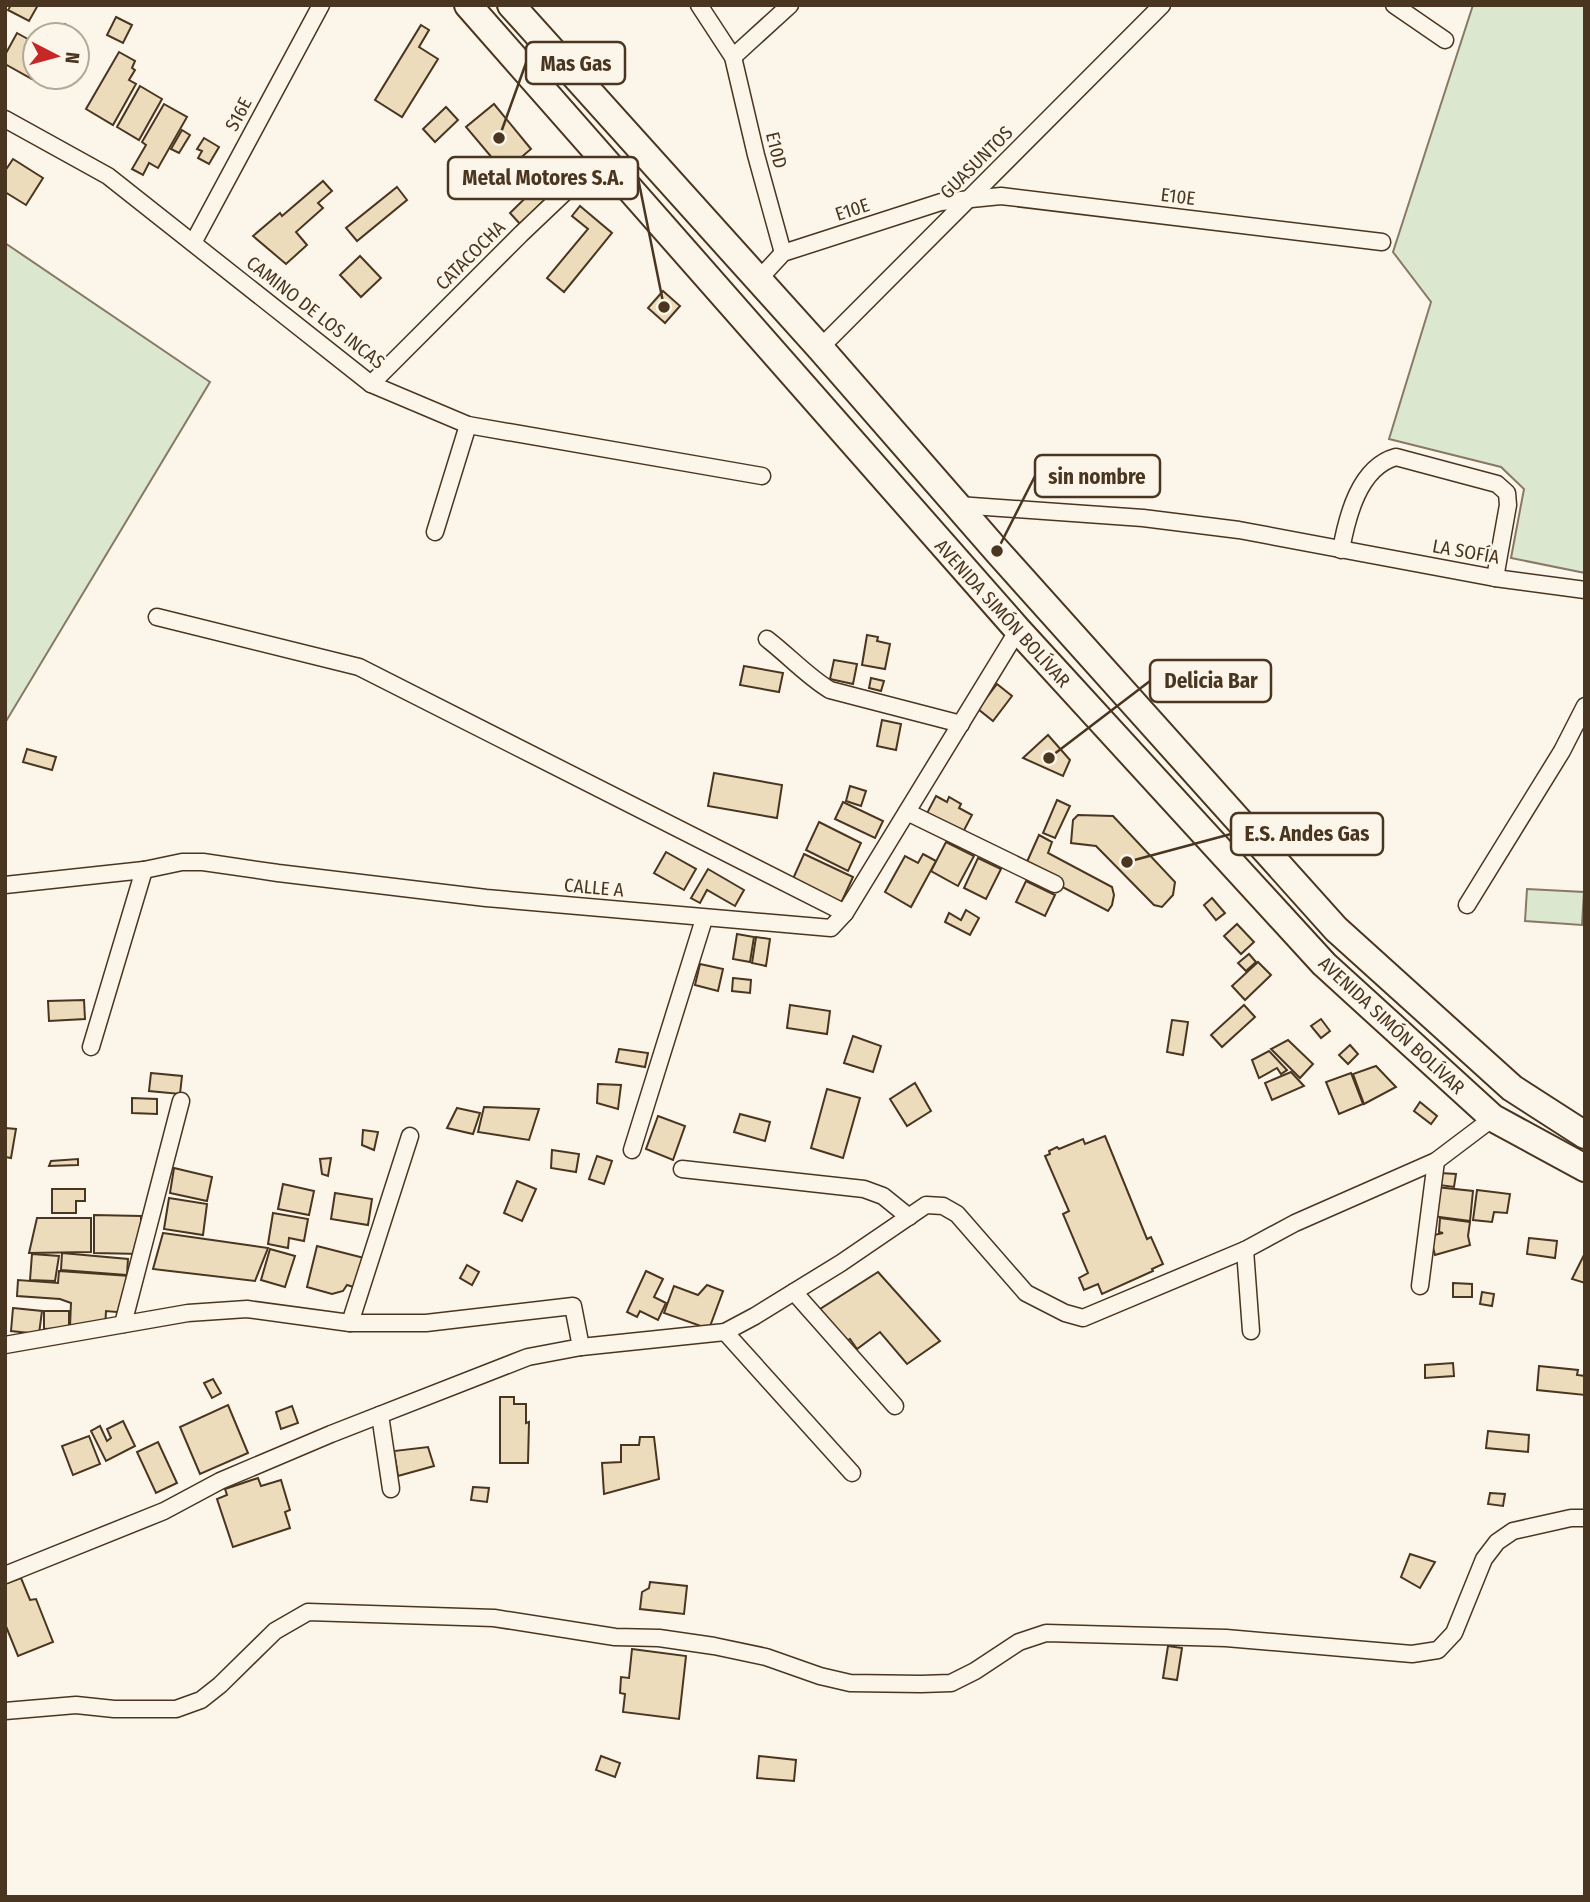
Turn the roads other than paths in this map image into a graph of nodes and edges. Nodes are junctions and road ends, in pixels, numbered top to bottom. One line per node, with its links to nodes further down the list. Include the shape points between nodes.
1 (321, 5): 14 (street, S16E)
2 (468, 5): 11 (highway, AVENIDA SIMÓN BOLÍVAR)
3 (511, 5): 16 (highway, AVENIDA SIMÓN BOLÍVAR)
4 (699, 5): 9 (street)
5 (790, 5): 9 (street)
6 (1162, 5): 12 (street, GUASUNTOS)
7 (1394, 5): 8 (street)
8 (1445, 40)
9 (733, 57): 15 (street, E10D)
10 (5, 119): 14 (street, CAMINO DE LOS INCAS, via 108,176)
11 (601, 158): 18 (street, CATACOCHA); 27 (highway, AVENIDA SIMÓN BOLÍVAR)
12 (970, 198): 13 (street, E10E, via 1001,196); 15 (street, E10E, via 941,202); 17 (street, GUASUNTOS)
13 (1382, 242)
14 (193, 243): 18 (street, CAMINO DE LOS INCAS)
15 (783, 253): 16 (street, E10E)
16 (758, 280): 17 (highway, AVENIDA SIMÓN BOLÍVAR)
17 (820, 348): 21 (highway, AVENIDA SIMÓN BOLÍVAR)
18 (371, 384): 19 (street, CAMINO DE LOS INCAS)
19 (468, 425): 20 (street, CAMINO DE LOS INCAS); 22 (street)
20 (762, 477)
21 (958, 505): 23 (street, LA SOFÍA, via 1143,518); 41 (highway, AVENIDA SIMÓN BOLÍVAR, via 1336,929 1512,1088)
22 (435, 533)
23 (1341, 550): 24 (street, LA SOFÍA); 24 (street, via 1347,519 1373,469 1382,460 1396,457 1497,484 1507,493)
24 (1495, 578): 25 (street, LA SOFÍA)
25 (1585, 590)
26 (157, 617): 36 (street, via 359,667)
27 (1018, 630): 30 (street, CALLE A); 40 (highway, AVENIDA SIMÓN BOLÍVAR, via 1324,964)
28 (767, 639): 30 (street, via 830,690)
29 (1585, 706): 35 (street)
30 (961, 724): 31 (street, CALLE A)
31 (907, 812): 33 (street); 36 (street, CALLE A)
32 (144, 870): 34 (street, CALLE A); 37 (street, CALLE A, via 202,862 486,898); 38 (street)
33 (1055, 884)
34 (5, 885)
35 (1467, 905)
36 (845, 913): 37 (street, CALLE A, via 831,928 820,929)
37 (704, 919): 43 (street)
38 (92, 1047)
39 (181, 1101): 52 (street)
40 (1493, 1118): 44 (street); 45 (highway, AVENIDA SIMÓN BOLÍVAR)
41 (1585, 1135)
42 (410, 1136): 51 (street)
43 (632, 1150)
44 (1436, 1161): 48 (street); 49 (street)
45 (1585, 1168)
46 (682, 1169): 47 (street, via 864,1189 883,1196)
47 (909, 1217): 48 (street, via 926,1205 943,1206 957,1214 1026,1293 1083,1318); 50 (street)
48 (1245, 1250): 53 (street)
49 (1420, 1286)
50 (794, 1292): 54 (street); 57 (street)
51 (350, 1323): 52 (street, via 247,1309); 56 (street, via 426,1323 573,1306)
52 (123, 1324): 55 (street)
53 (1251, 1331)
54 (724, 1332): 56 (street); 59 (street)
55 (5, 1345)
56 (581, 1347): 58 (street, via 528,1357)
57 (895, 1406)
58 (380, 1415): 60 (street); 62 (street)
59 (852, 1474)
60 (391, 1489)
61 (1585, 1518): 63 (street, via 1513,1531 1497,1542 1484,1559 1454,1633 1438,1650 1412,1654 1226,1638 1046,1633 1019,1642 951,1682 850,1683 766,1657 659,1638 615,1637 494,1618 308,1612 275,1631 201,1700 176,1709 76,1705)
62 (5, 1576)
63 (5, 1711)

